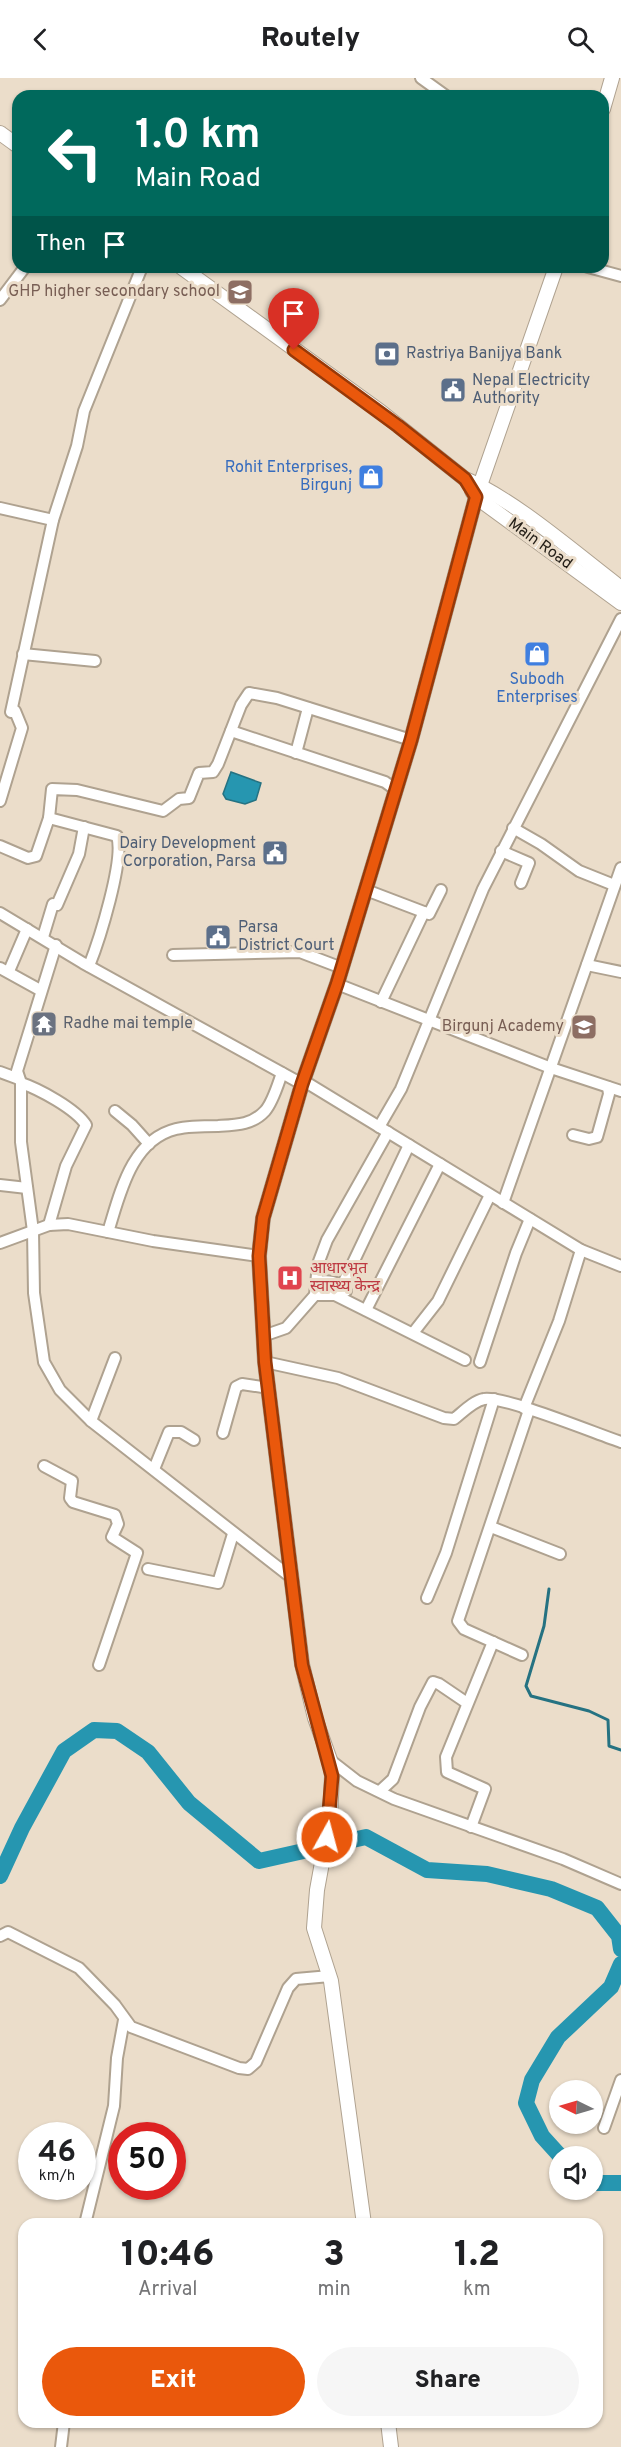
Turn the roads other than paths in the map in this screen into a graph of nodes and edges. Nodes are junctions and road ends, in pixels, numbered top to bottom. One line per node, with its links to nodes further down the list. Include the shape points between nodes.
1 (421, 78): 2 (street)
2 (438, 90)
3 (20, 273): 7 (street)
4 (140, 273): 10 (street, via 84,411)
5 (189, 273): 8 (main road, Main Road, via 381,412)
6 (554, 273): 8 (main road)
7 (0, 300)
8 (478, 491): 11 (main road, Main Road); 12 (main road, Main Road); 20 (main road)
9 (0, 508): 10 (street)
10 (53, 520): 14 (street)
11 (621, 588)
12 (621, 603)
13 (621, 619): 26 (street)
14 (23, 654): 15 (street); 18 (street)
15 (95, 661)
16 (308, 708): 19 (street, via 249,693); 20 (street); 21 (street)
17 (0, 709): 18 (street)
18 (11, 712): 23 (street, via 15,711 22,728)
19 (231, 731): 21 (street); 24 (street, via 213,772 199,773 189,798 179,799 163,811 77,790 52,789)
20 (411, 740): 22 (main road)
21 (296, 753): 22 (street, via 385,782)
22 (396, 790): 32 (main road)
23 (0, 801)
24 (49, 818): 25 (street); 27 (street, via 36,856 28,858)
25 (84, 827): 37 (street, via 79,854 57,904 53,904); 41 (street, via 118,839 115,870)
26 (513, 828): 28 (street); 31 (street, via 579,871)
27 (0, 846)
28 (501, 851): 30 (street, via 530,863); 48 (street)
29 (621, 868): 31 (street)
30 (521, 883)
31 (614, 885): 40 (street)
32 (366, 890): 34 (street); 42 (main road)
33 (441, 890): 34 (street, via 429,915)
34 (424, 912): 47 (street)
35 (0, 913): 36 (street)
36 (27, 929): 37 (street); 43 (street)
37 (43, 937): 38 (street)
38 (56, 945): 41 (street); 46 (street)
39 (173, 955): 42 (street, via 300,952)
40 (587, 965): 44 (street); 49 (street)
41 (89, 966): 51 (street)
42 (342, 968): 45 (main road)
43 (4, 970): 46 (street)
44 (621, 972)
45 (337, 984): 47 (street); 53 (main road)
46 (40, 990): 52 (street, via 16,1071)
47 (381, 1002): 48 (street)
48 (430, 1021): 49 (street); 57 (street)
49 (551, 1068): 54 (street); 65 (street)
50 (0, 1072): 52 (street)
51 (282, 1073): 53 (street); 59 (street, via 267,1110 255,1119 240,1125 175,1129)
52 (20, 1081): 63 (street); 67 (street, via 51,1097 86,1125 66,1166)
53 (303, 1082): 57 (street); 72 (main road, via 263,1218)
54 (608, 1087): 55 (street); 58 (street, via 597,1137)
55 (621, 1091)
56 (115, 1111): 59 (street)
57 (384, 1130): 60 (street); 74 (street, via 327,1240 318,1264)
58 (573, 1135)
59 (149, 1144): 69 (street, via 122,1184)
60 (409, 1145): 61 (street); 75 (street)
61 (440, 1164): 64 (street); 77 (street)
62 (0, 1185): 63 (street)
63 (27, 1188): 68 (street)
64 (490, 1195): 65 (street); 78 (street, via 438,1301)
65 (503, 1203): 66 (street)
66 (530, 1219): 71 (street); 83 (street)
67 (49, 1225): 68 (street); 69 (street, via 68,1224)
68 (33, 1231): 70 (street); 87 (street, via 34,1293 44,1362 60,1390)
69 (108, 1232): 72 (street)
70 (0, 1244)
71 (581, 1250): 73 (street); 86 (street)
72 (259, 1256): 79 (main road)
73 (621, 1266)
74 (317, 1282): 75 (street, via 328,1280); 76 (street)
75 (339, 1291): 76 (street); 77 (street)
76 (315, 1295): 79 (street, via 286,1328)
77 (366, 1310): 78 (street)
78 (413, 1333): 81 (street)
79 (263, 1336): 82 (main road)
80 (115, 1358): 87 (street)
81 (465, 1360)
82 (265, 1362): 84 (main road); 85 (street, via 338,1378 444,1418 454,1419 477,1401)
83 (480, 1362)
84 (269, 1388): 88 (street, via 242,1384 237,1387); 97 (main road)
85 (494, 1399): 86 (street); 98 (street, via 446,1553)
86 (527, 1409): 90 (street); 93 (street)
87 (91, 1421): 92 (street)
88 (223, 1433)
89 (194, 1440): 92 (street, via 181,1432 169,1432)
90 (621, 1442)
91 (44, 1466): 101 (street, via 72,1481 73,1502 115,1515 118,1524 112,1538 137,1553)
92 (154, 1469): 94 (street)
93 (490, 1527): 95 (street); 99 (street, via 458,1621 464,1629)
94 (233, 1534): 96 (street, via 218,1583); 97 (street)
95 (560, 1554)
96 (148, 1569)
97 (292, 1578): 103 (main road, via 302,1665)
98 (427, 1598)
99 (493, 1642): 100 (street); 102 (street)
100 (522, 1654)
101 (99, 1665)
102 (467, 1703): 104 (street, via 433,1682 393,1779); 105 (street, via 449,1748 447,1772 484,1789)
103 (330, 1760): 104 (street, via 357,1781); 108 (main road, via 330,1819 314,1928)
104 (380, 1791): 105 (street)
105 (471, 1827): 106 (street)
106 (621, 1884)
107 (0, 1936): 109 (street, via 8,1932 18,1936 79,1968 115,2005)
108 (330, 1976): 109 (street, via 296,1979 288,1988 255,2062 248,2069 141,2032); 113 (main road)
109 (124, 2020): 112 (street, via 114,2106)
110 (621, 2080): 111 (street)
111 (604, 2128)
112 (86, 2218)
113 (363, 2218)
114 (63, 2428): 116 (street)
115 (389, 2428): 117 (main road)
116 (61, 2447)
117 (391, 2447)

